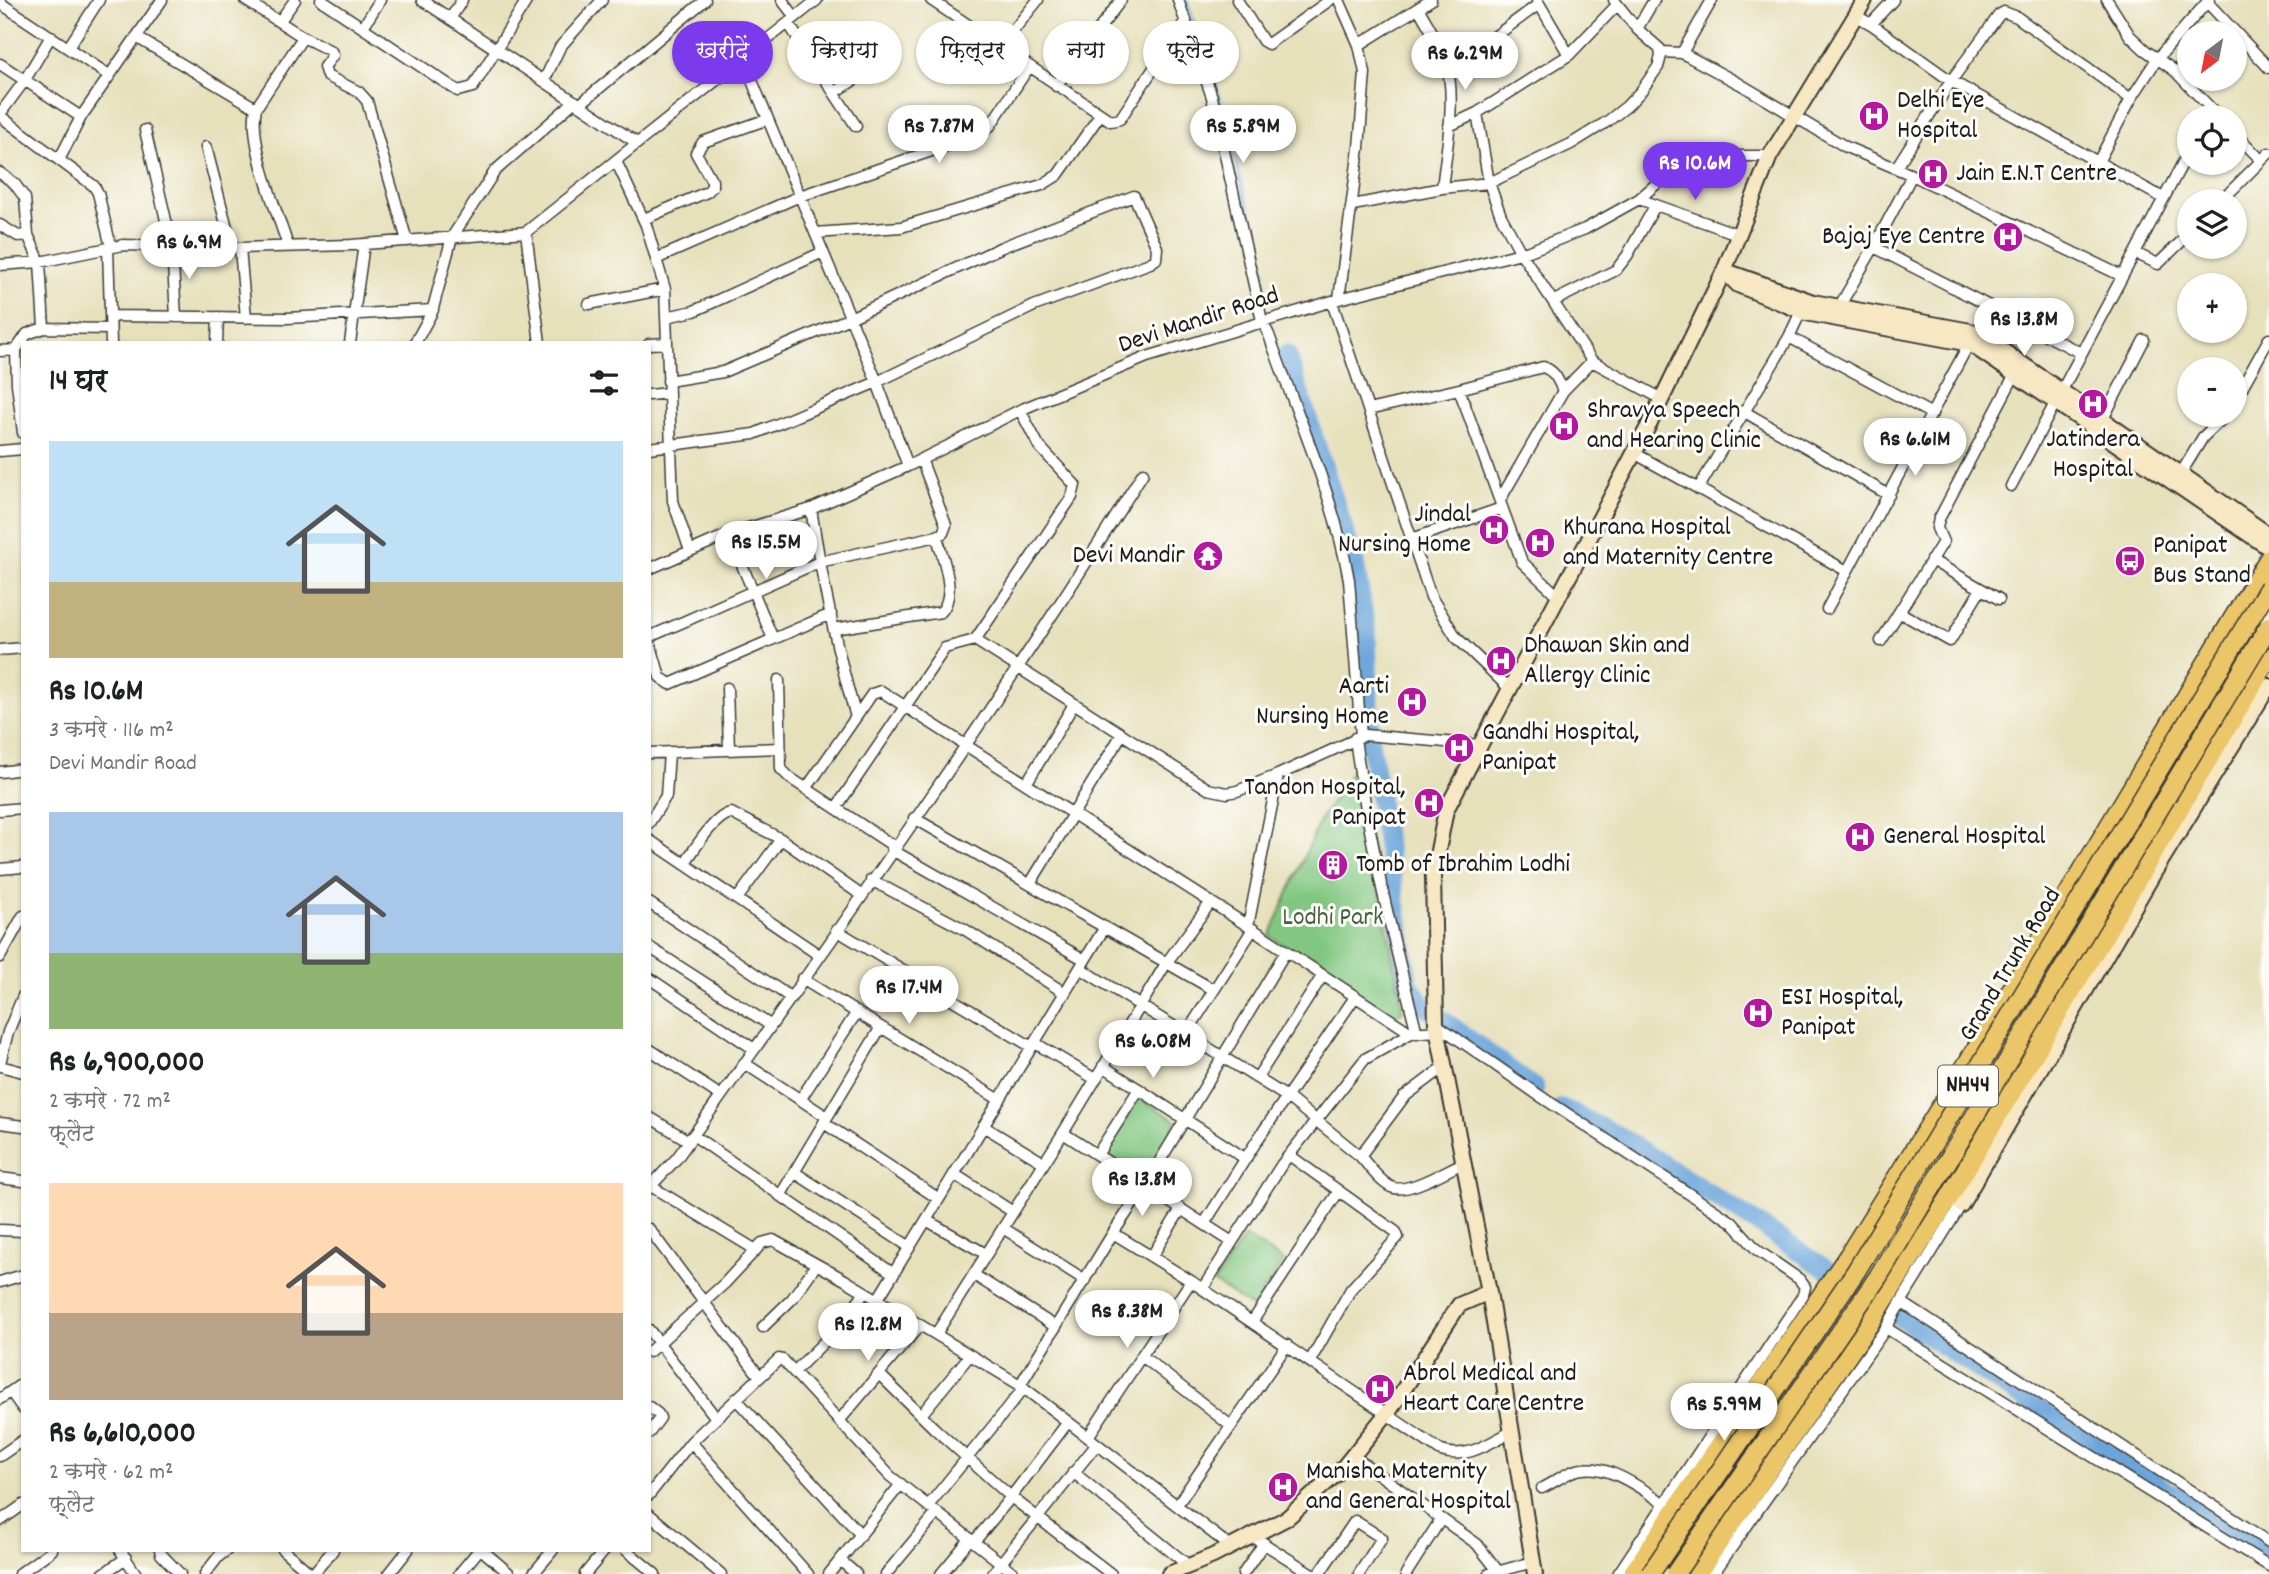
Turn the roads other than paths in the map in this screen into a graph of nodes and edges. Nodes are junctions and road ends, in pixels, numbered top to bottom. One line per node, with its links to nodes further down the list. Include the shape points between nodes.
1 (99, 0): 47 (street)
2 (162, 0): 44 (street)
3 (245, 0): 38 (street)
4 (295, 0): 38 (street)
5 (321, 0): 40 (street)
6 (380, 0): 40 (street)
7 (422, 0): 33 (street)
8 (462, 0): 33 (street)
9 (527, 0): 48 (street)
10 (601, 0): 59 (street, via 561,47)
11 (705, 0): 68 (street)
12 (782, 0): 34 (street)
13 (817, 0): 34 (street)
14 (931, 0): 36 (street)
15 (1038, 0): 37 (street)
16 (1121, 0): 65 (street)
17 (1178, 0): 35 (street)
18 (1237, 0): 19 (street, via 1268,44)
19 (1330, 0)
20 (1339, 0): 46 (street)
21 (1431, 0): 31 (street)
22 (1654, 0): 41 (street)
23 (1712, 0): 50 (street)
24 (1865, 0): 32 (street)
25 (1893, 0): 39 (street)
26 (2107, 0): 52 (street, via 2130,36)
27 (2208, 1): 52 (street); 55 (street)
28 (1538, 2): 51 (street); 56 (street)
29 (1616, 2): 41 (street); 51 (street)
30 (0, 3): 43 (street)
31 (1419, 9): 46 (street); 56 (street)
32 (1856, 16): 39 (street); 74 (street)
33 (450, 19): 48 (street)
34 (792, 20): 42 (street); 66 (street)
35 (1186, 20): 73 (street, via 1121,120); 137 (street, via 1212,97)
36 (962, 21)
37 (1021, 21)
38 (279, 23): 45 (street)
39 (1871, 24): 60 (street)
40 (363, 27): 48 (street, via 458,91 473,87)
41 (1637, 29): 49 (street)
42 (773, 35)
43 (51, 36): 47 (street); 58 (street)
44 (136, 37): 57 (street); 70 (street)
45 (303, 37): 70 (street); 107 (street, via 332,53 324,67 327,76 367,101)
46 (1359, 46): 98 (street, via 1365,73)
47 (68, 48): 57 (street)
48 (496, 49): 59 (street)
49 (1661, 52): 50 (street); 92 (street, via 1658,67 1640,91 1608,121 1572,144)
50 (1682, 53): 74 (street)
51 (1569, 55): 71 (street)
52 (2157, 59): 67 (street); 69 (street, via 2175,71)
53 (0, 64): 58 (street)
54 (1029, 67): 65 (street)
55 (2269, 68)
56 (1448, 71): 78 (street)
57 (110, 76): 75 (street)
58 (24, 80): 72 (street); 75 (street)
59 (544, 81): 68 (street)
60 (1951, 81): 67 (street, via 2004,12); 87 (street); 88 (street)
61 (711, 84): 81 (street)
62 (753, 84): 76 (street)
63 (848, 84): 66 (street)
64 (1018, 84): 95 (street, via 990,126 978,135)
65 (1056, 86): 73 (street)
66 (834, 93): 77 (street)
67 (2131, 99): 87 (street)
68 (577, 103): 81 (street); 106 (street, via 495,172)
69 (2204, 105)
70 (256, 108): 110 (street, via 253,122 259,154)
71 (1477, 113): 78 (street); 92 (street)
72 (0, 115): 85 (street)
73 (1100, 115): 103 (street, via 1058,175 1042,185 901,227)
74 (1795, 116): 83 (street); 88 (street, via 1846,147)
75 (81, 117): 85 (street)
76 (768, 119): 95 (street); 100 (street, via 703,142 696,153 712,187)
77 (856, 126)
78 (1449, 126): 93 (street)
79 (145, 130): 109 (street)
80 (2247, 142): 84 (street)
81 (637, 143): 86 (street)
82 (206, 147): 114 (street)
83 (1770, 156): 97 (street, Devi Mandir Road, via 1687,162); 105 (street)
84 (2265, 156): 94 (street)
85 (59, 160): 112 (street, via 98,193)
86 (616, 161): 100 (street); 102 (street)
87 (2098, 162): 96 (street)
88 (1896, 167): 91 (street)
89 (0, 173): 104 (street, via 24,198)
90 (2177, 173): 96 (street)
91 (1912, 175): 113 (street); 122 (street)
92 (1489, 183): 93 (street); 116 (street)
93 (1442, 188): 98 (street)
94 (2233, 189)
95 (800, 196): 103 (street); 118 (street)
96 (2163, 198): 117 (street)
97 (1639, 199): 99 (street); 116 (street, Devi Mandir Road, via 1578,232)
98 (1353, 205): 125 (street)
99 (1655, 206): 105 (street); 124 (street, via 1616,270)
100 (643, 219): 118 (street)
101 (0, 225): 104 (street, via 18,236)
102 (526, 232): 106 (street); 149 (street)
103 (815, 233): 115 (street)
104 (27, 235): 119 (street)
105 (1740, 235): 121 (street)
106 (453, 237): 107 (street); 128 (street)
107 (407, 241): 108 (street)
108 (364, 244): 110 (street); 130 (street)
109 (172, 246): 112 (street); 114 (street); 132 (street)
110 (288, 246): 114 (street)
111 (2177, 246): 117 (street, via 2158,264)
112 (110, 247): 119 (street); 131 (street)
113 (1874, 247): 129 (street); 155 (street)
114 (236, 248): 135 (street)
115 (823, 252): 134 (street, via 694,311); 136 (street)
116 (1521, 253): 124 (street); 125 (street, Devi Mandir Road)
117 (2135, 253): 122 (street)
118 (656, 259): 123 (street)
119 (40, 262): 120 (street); 138 (street)
120 (0, 265)
121 (1724, 271): 127 (street, via 1745,276); 166 (street)
122 (2122, 276): 155 (street)
123 (665, 289): 126 (street); 134 (street)
124 (1554, 300): 156 (street)
125 (1335, 301): 137 (street, Devi Mandir Road); 168 (street)
126 (589, 304)
127 (1804, 306): 129 (street); 140 (street)
128 (433, 310): 130 (street); 148 (street)
129 (1835, 313): 141 (street)
130 (355, 314): 135 (street); 147 (street)
131 (110, 316): 132 (street); 139 (street)
132 (176, 317): 133 (street)
133 (218, 317): 135 (street); 146 (street)
134 (666, 317): 151 (street)
135 (246, 318)
136 (850, 318): 159 (street, via 723,372); 160 (street); 160 (street, via 1002,247 1134,196 1157,248 1156,259 1150,263 1034,306)
137 (1262, 321): 167 (street, Devi Mandir Road, via 1147,357); 224 (street, via 1329,499 1346,559)
138 (44, 328): 139 (street); 144 (street, via 27,334)
139 (110, 329): 145 (street)
140 (1789, 337): 169 (street); 170 (street)
141 (1973, 338): 157 (street); 165 (street); 170 (street)
142 (2269, 339): 158 (street)
143 (2144, 340): 172 (street)
144 (22, 341)
145 (111, 341)
146 (217, 341)
147 (350, 341)
148 (416, 341)
149 (540, 341)
150 (21, 343): 153 (street)
151 (667, 343): 152 (street); 159 (street)
152 (651, 344)
153 (16, 350): 154 (street); 171 (street)
154 (0, 351)
155 (2081, 353): 165 (street)
156 (1592, 361): 162 (street); 166 (street)
157 (2015, 374): 165 (street); 193 (street, via 1939,519 1937,528 1943,541)
158 (2247, 378)
159 (668, 381): 163 (street)
160 (877, 383): 174 (street, via 754,434); 180 (street)
161 (1460, 390): 162 (street, via 1543,367 1556,376); 168 (street); 186 (street)
162 (1563, 391): 186 (street)
163 (669, 393): 164 (street); 174 (street)
164 (651, 395)
165 (2058, 395): 172 (street); 182 (street); 183 (street)
166 (1662, 398): 178 (street)
167 (1020, 410): 179 (street, Devi Mandir Road); 209 (street, via 1039,446 1075,485 1072,497)
168 (1368, 410): 190 (street)
169 (1743, 411): 184 (street); 185 (street)
170 (1932, 414): 185 (street)
171 (21, 417)
172 (2103, 419): 182 (street)
173 (2213, 427): 182 (street)
174 (671, 446): 175 (street); 192 (street, via 673,502)
175 (651, 448)
176 (21, 449): 177 (street)
177 (0, 451)
178 (1634, 453): 184 (street); 200 (street)
179 (921, 459): 180 (street, Devi Mandir Road); 189 (street, via 946,525)
180 (908, 466): 187 (street, Devi Mandir Road)
181 (1143, 473): 215 (street)
182 (2178, 479): 191 (street)
183 (2011, 486)
184 (1698, 489): 196 (street)
185 (1889, 495): 196 (street)
186 (1501, 504): 190 (street); 200 (street, via 1522,562)
187 (811, 509): 188 (street, Devi Mandir Road); 194 (street)
188 (729, 534): 192 (street, Devi Mandir Road); 199 (street)
189 (937, 536): 194 (street); 206 (street, via 950,592 941,612)
190 (1412, 539): 218 (street, via 1431,597 1456,637)
191 (2267, 541): 281 (highway)
192 (690, 551): 195 (street, Devi Mandir Road)
193 (1931, 560): 198 (street); 203 (street)
194 (819, 562): 199 (street); 204 (street)
195 (651, 568)
196 (1847, 571): 202 (street)
197 (2269, 587): 455 (highway, Grand Trunk Road / NH44, bridge, via 1856,1271)
198 (1981, 589): 201 (street); 203 (street, via 1950,641)
199 (754, 591): 207 (street); 208 (street)
200 (1559, 596): 218 (street)
201 (1999, 599)
202 (1827, 609)
203 (1899, 612): 210 (street)
204 (831, 614): 206 (street); 208 (street)
205 (2269, 626): 456 (highway, Grand Trunk Road / NH44, bridge, via 1878,1277)
206 (834, 629): 222 (street)
207 (651, 637)
208 (773, 639): 211 (street, via 670,684 660,677)
209 (975, 640): 215 (street); 221 (street, via 945,648)
210 (1881, 641)
211 (651, 645)
212 (21, 648): 213 (street)
213 (0, 650)
214 (2269, 657): 219 (highway)
215 (1017, 667): 220 (street); 225 (street)
216 (779, 680): 227 (street)
217 (727, 688): 228 (street)
218 (1510, 689): 226 (street)
219 (2262, 695): 290 (highway); 323 (street)
220 (1074, 704): 223 (street); 234 (street)
221 (906, 706): 222 (street, via 876,691); 225 (street); 237 (street)
222 (856, 717): 235 (street)
223 (1122, 734): 233 (street, via 1218,792 1237,791); 239 (street)
224 (1360, 736): 226 (street); 233 (street); 277 (street, via 1364,798)
225 (964, 745): 234 (street); 240 (street)
226 (1480, 745): 275 (street, via 1446,810 1433,876)
227 (780, 748): 228 (street); 235 (street, via 781,769)
228 (729, 750): 229 (street)
229 (669, 752): 230 (street); 241 (street, via 666,796)
230 (651, 753)
231 (21, 769): 232 (street)
232 (0, 772)
233 (1278, 775): 256 (street)
234 (1026, 784): 239 (street)
235 (806, 789): 237 (street)
236 (21, 807): 238 (street)
237 (836, 808): 244 (street)
238 (0, 810)
239 (1073, 814): 249 (street); 252 (street)
240 (914, 818): 244 (street); 249 (street)
241 (651, 820)
242 (781, 839): 245 (street, via 740,816 723,814); 250 (street); 251 (street)
243 (651, 841): 245 (street)
244 (893, 848): 248 (street); 263 (street)
245 (684, 863): 251 (street)
246 (21, 867): 247 (street)
247 (0, 869)
248 (871, 880): 250 (street); 268 (street, via 964,929)
249 (1030, 884): 255 (street)
250 (861, 895): 257 (street)
251 (737, 899): 260 (street)
252 (1211, 902): 256 (street); 262 (street)
253 (651, 904): 269 (street)
254 (21, 920): 261 (street)
255 (1105, 927): 262 (street); 263 (street)
256 (1251, 928): 259 (street); 267 (street)
257 (836, 930): 260 (street); 280 (street)
258 (651, 948): 274 (street)
259 (1286, 951): 264 (street); 284 (street)
260 (819, 955): 266 (street)
261 (0, 957)
262 (1167, 962): 267 (street); 272 (street)
263 (1083, 964): 268 (street); 272 (street)
264 (1323, 975): 270 (street); 291 (street)
265 (651, 979): 282 (street)
266 (802, 979): 269 (street); 273 (street)
267 (1214, 990): 278 (street)
268 (1065, 993): 280 (street)
269 (790, 997): 274 (street)
270 (1356, 997): 277 (street); 295 (street)
271 (21, 1000): 279 (street)
272 (1140, 1005): 278 (street); 287 (street)
273 (857, 1013): 276 (street); 296 (street)
274 (770, 1025): 282 (street)
275 (1436, 1026): 277 (street); 288 (street); 395 (street, via 1732,1222 1757,1250 1803,1284 1803,1295)
276 (881, 1027): 297 (street); 300 (street)
277 (1414, 1033): 301 (street, via 1365,1059)
278 (1186, 1034): 284 (street)
279 (3, 1038): 286 (street)
280 (1033, 1045): 292 (street); 297 (street)
281 (1976, 1048): 290 (highway); 395 (highway, via 1824,1293)
282 (754, 1049): 285 (street)
283 (651, 1050): 294 (street)
284 (1223, 1057): 291 (street); 299 (street)
285 (744, 1063): 294 (street); 296 (street)
286 (0, 1065): 289 (street)
287 (1103, 1066): 292 (street); 293 (street)
288 (1444, 1067): 309 (street, via 1404,1097); 312 (street)
289 (21, 1071)
290 (2021, 1076): 323 (highway)
291 (1257, 1078): 295 (street)
292 (1095, 1079): 305 (street)
293 (1139, 1089): 299 (street); 307 (street)
294 (721, 1096): 306 (street)
295 (1287, 1097): 301 (street); 310 (street)
296 (800, 1100): 300 (street)
297 (1000, 1100): 304 (street)
298 (651, 1118): 306 (street)
299 (1185, 1119): 310 (street); 318 (street)
300 (825, 1120): 313 (street); 322 (street)
301 (1318, 1120): 308 (street); 309 (street)
302 (0, 1123): 303 (street)
303 (21, 1126)
304 (983, 1126): 311 (street); 314 (street)
305 (1063, 1133): 307 (street); 311 (street)
306 (691, 1138): 317 (street); 321 (street)
307 (1097, 1155): 318 (street)
308 (1289, 1155): 320 (street); 333 (street)
309 (1360, 1156): 312 (street, via 1385,1184 1397,1189)
310 (1246, 1159): 327 (street)
311 (1044, 1163): 325 (street)
312 (1463, 1163): 347 (street)
313 (794, 1172): 321 (street); 334 (street)
314 (954, 1174): 322 (street); 325 (street)
315 (0, 1178): 316 (street)
316 (21, 1181)
317 (651, 1185)
318 (1145, 1186): 324 (street); 332 (street)
319 (651, 1187): 335 (street)
320 (1339, 1191): 351 (street); 363 (street, via 1398,1237 1351,1289)
321 (780, 1196): 339 (street)
322 (939, 1199): 326 (street)
323 (1955, 1202): 348 (highway)
324 (1181, 1209): 327 (street); 337 (street)
325 (1013, 1212): 328 (street)
326 (926, 1220): 334 (street); 336 (street)
327 (1205, 1224): 333 (street)
328 (1003, 1228): 336 (street); 342 (street)
329 (0, 1230): 330 (street)
330 (21, 1231)
331 (651, 1232): 350 (street)
332 (1113, 1233): 337 (street); 342 (street)
333 (1232, 1242): 345 (street)
334 (909, 1247): 339 (street)
335 (756, 1250): 338 (street, via 773,1240); 350 (street)
336 (986, 1254): 340 (street)
337 (1152, 1256): 343 (street)
338 (816, 1265): 346 (street); 354 (street, via 792,1299)
339 (894, 1274): 349 (street)
340 (974, 1275): 355 (street); 357 (street)
341 (21, 1277): 344 (street)
342 (1085, 1280): 355 (street)
343 (1191, 1281): 345 (street); 362 (street)
344 (0, 1282)
345 (1203, 1288): 351 (street)
346 (865, 1292): 349 (street); 364 (street, via 838,1329)
347 (1489, 1292): 373 (street, via 1459,1305); 380 (street)
348 (1898, 1298): 352 (highway); 405 (street)
349 (878, 1299): 353 (street)
350 (703, 1303): 358 (street); 366 (street)
351 (1252, 1322): 359 (street)
352 (1882, 1324): 404 (highway); 421 (street)
353 (920, 1325): 357 (street); 365 (street)
354 (763, 1327)
355 (1056, 1327): 368 (street)
356 (651, 1332): 358 (street)
357 (936, 1334): 361 (street)
358 (660, 1343): 360 (street); 375 (street)
359 (1287, 1345): 363 (street); 378 (street)
360 (651, 1350)
361 (970, 1355): 368 (street); 374 (street)
362 (1142, 1356): 378 (street); 381 (street)
363 (1310, 1361): 373 (street)
364 (794, 1372): 366 (street, via 779,1359); 376 (street)
365 (879, 1374): 374 (street); 376 (street)
366 (760, 1377): 370 (street)
367 (21, 1384): 369 (street)
368 (1022, 1386): 377 (street); 386 (street)
369 (3, 1394): 371 (street)
370 (736, 1399): 375 (street); 401 (street)
371 (21, 1408)
372 (651, 1409): 379 (street, via 660,1418)
373 (1387, 1413): 380 (street, via 1453,1456 1466,1455); 385 (street)
374 (921, 1415): 386 (street)
375 (716, 1418): 383 (street)
376 (839, 1421): 388 (street)
377 (1068, 1422): 381 (street); 391 (street)
378 (1231, 1426): 392 (street)
379 (651, 1430)
380 (1511, 1432): 423 (street)
381 (1092, 1440): 387 (street); 392 (street)
382 (21, 1441): 384 (street)
383 (691, 1441): 390 (street); 439 (street)
384 (0, 1456)
385 (1353, 1456): 399 (street); 402 (street)
386 (968, 1458): 391 (street); 394 (street)
387 (1073, 1472): 398 (street); 422 (street)
388 (901, 1484): 394 (street); 401 (street)
389 (1542, 1488): 395 (street, via 1573,1471 1600,1469)
390 (651, 1492)
391 (1011, 1497): 398 (street); 403 (street)
392 (1177, 1505): 406 (street)
393 (21, 1506): 400 (street)
394 (928, 1506): 396 (street)
395 (1670, 1507): 404 (street); 453 (street); 454 (highway)
396 (937, 1513): 403 (street); 442 (street)
397 (651, 1516): 438 (street)
398 (1038, 1517): 420 (street); 446 (street)
399 (1441, 1519): 427 (street, via 1476,1544); 452 (street)
400 (0, 1521)
401 (861, 1535): 419 (street)
402 (1258, 1539): 406 (street); 424 (street); 448 (street)
403 (972, 1541): 420 (street); 443 (street)
404 (1728, 1541): 457 (highway); 458 (street)
405 (2269, 1542)
406 (1231, 1547): 422 (street)
407 (49, 1552): 428 (street)
408 (161, 1552): 431 (street)
409 (224, 1552): 425 (street)
410 (285, 1552): 432 (street)
411 (330, 1552): 432 (street)
412 (406, 1552): 433 (street)
413 (478, 1552): 434 (street)
414 (482, 1552): 435 (street)
415 (551, 1552): 436 (street)
416 (603, 1552): 426 (street)
417 (628, 1552): 437 (street)
418 (123, 1555): 429 (street); 430 (street)
419 (840, 1560): 440 (street); 441 (street)
420 (1000, 1563): 444 (street); 445 (street)
421 (2269, 1566)
422 (1192, 1568): 447 (street)
423 (1534, 1568): 427 (street)
424 (1297, 1570): 449 (street)
425 (207, 1573)
426 (589, 1573)
427 (1494, 1573)
428 (19, 1574)
429 (103, 1574)
430 (136, 1574)
431 (180, 1574)
432 (312, 1574)
433 (389, 1574)
434 (459, 1574)
435 (510, 1574)
436 (533, 1574)
437 (655, 1574)
438 (722, 1574)
439 (808, 1574)
440 (829, 1574)
441 (856, 1574)
442 (886, 1574)
443 (941, 1574)
444 (992, 1574)
445 (1015, 1574)
446 (1111, 1574)
447 (1169, 1574)
448 (1242, 1574)
449 (1312, 1574)
450 (1319, 1574): 451 (street, via 1355,1521 1381,1538)
451 (1359, 1574)
452 (1406, 1574)
453 (1618, 1574)
454 (1632, 1574)
455 (1650, 1574)
456 (1675, 1574)
457 (1697, 1574)
458 (1713, 1574)

